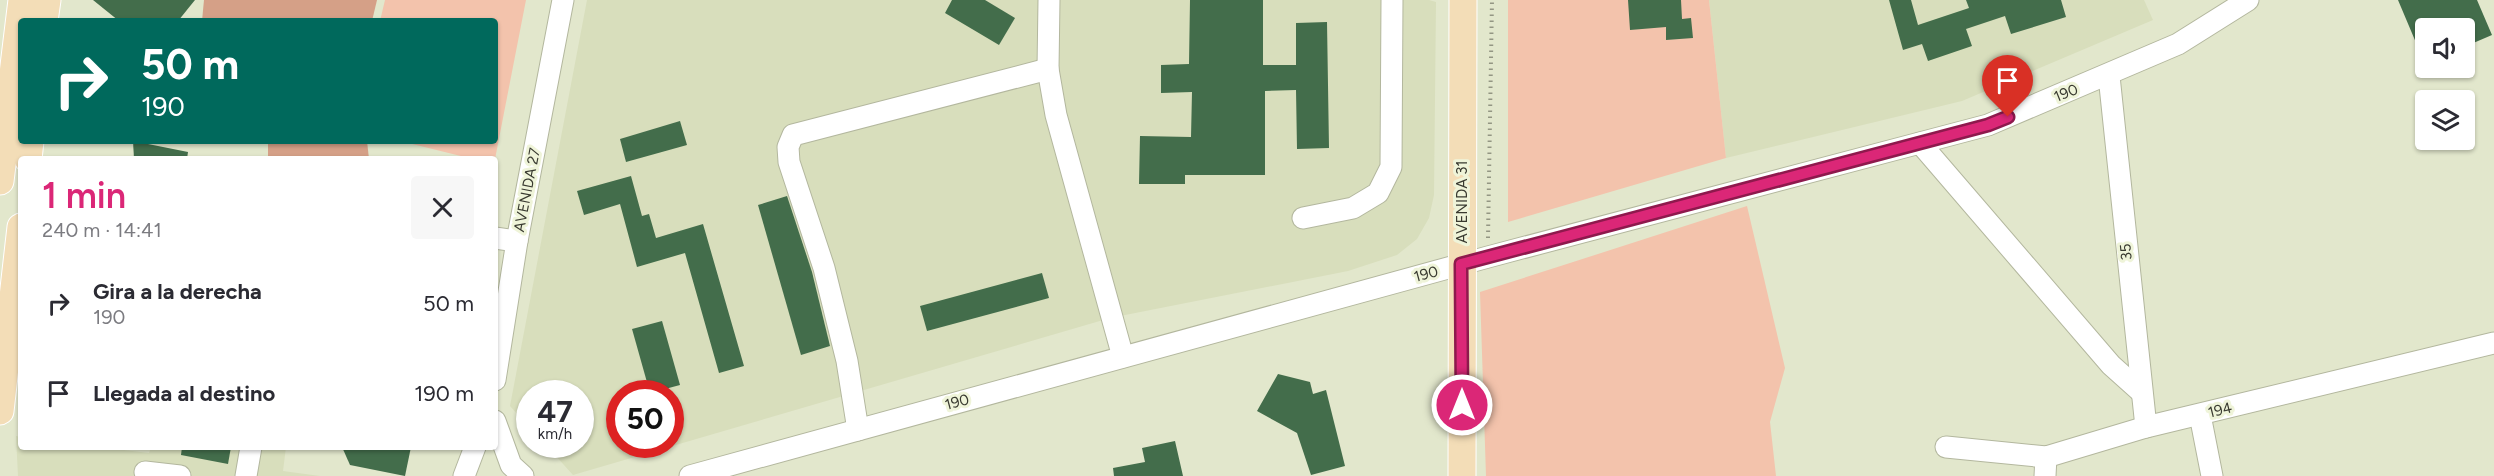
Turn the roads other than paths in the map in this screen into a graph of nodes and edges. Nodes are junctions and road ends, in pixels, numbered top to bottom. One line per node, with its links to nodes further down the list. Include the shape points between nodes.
1 (22, 0): 9 (main road)
2 (47, 0): 8 (main road)
3 (563, 0): 16 (street, AVENIDA 27)
4 (1049, 0): 10 (street)
5 (1392, 0): 14 (street, via 1391,167 1378,193 1353,208)
6 (1463, 0): 18 (main road, AVENIDA 31)
7 (2248, 0): 11 (street, 190, via 2178,44)
8 (44, 18)
9 (7, 62): 13 (main road)
10 (1048, 69): 20 (street, via 1056,116); 27 (street, via 793,135 788,147 789,162 824,268 847,361)
11 (2109, 76): 12 (street, 190, via 1988,125); 22 (street, 35)
12 (1920, 143): 18 (street, 190); 22 (street, via 2111,365)
13 (0, 181)
14 (1303, 218)
15 (498, 239): 16 (street)
16 (517, 242): 21 (street, AVENIDA 27)
17 (18, 253): 23 (main road)
18 (1461, 264): 20 (street, 190); 38 (main road, AVENIDA 31)
19 (2494, 343): 24 (street, 194)
20 (1123, 357): 27 (street, 190)
21 (498, 361)
22 (2140, 392): 25 (street, 35)
23 (0, 411)
24 (2200, 415): 25 (street, 194); 39 (street)
25 (2146, 427): 31 (street, 194)
26 (498, 429): 36 (street, via 511,465)
27 (858, 430): 37 (street, 190)
28 (1946, 447): 31 (street, 194)
29 (250, 450): 34 (street)
30 (475, 450): 35 (street)
31 (2045, 466)
32 (145, 472): 33 (street)
33 (180, 476)
34 (246, 476)
35 (464, 476)
36 (523, 476)
37 (690, 476)
38 (1462, 476)
39 (2212, 476)

